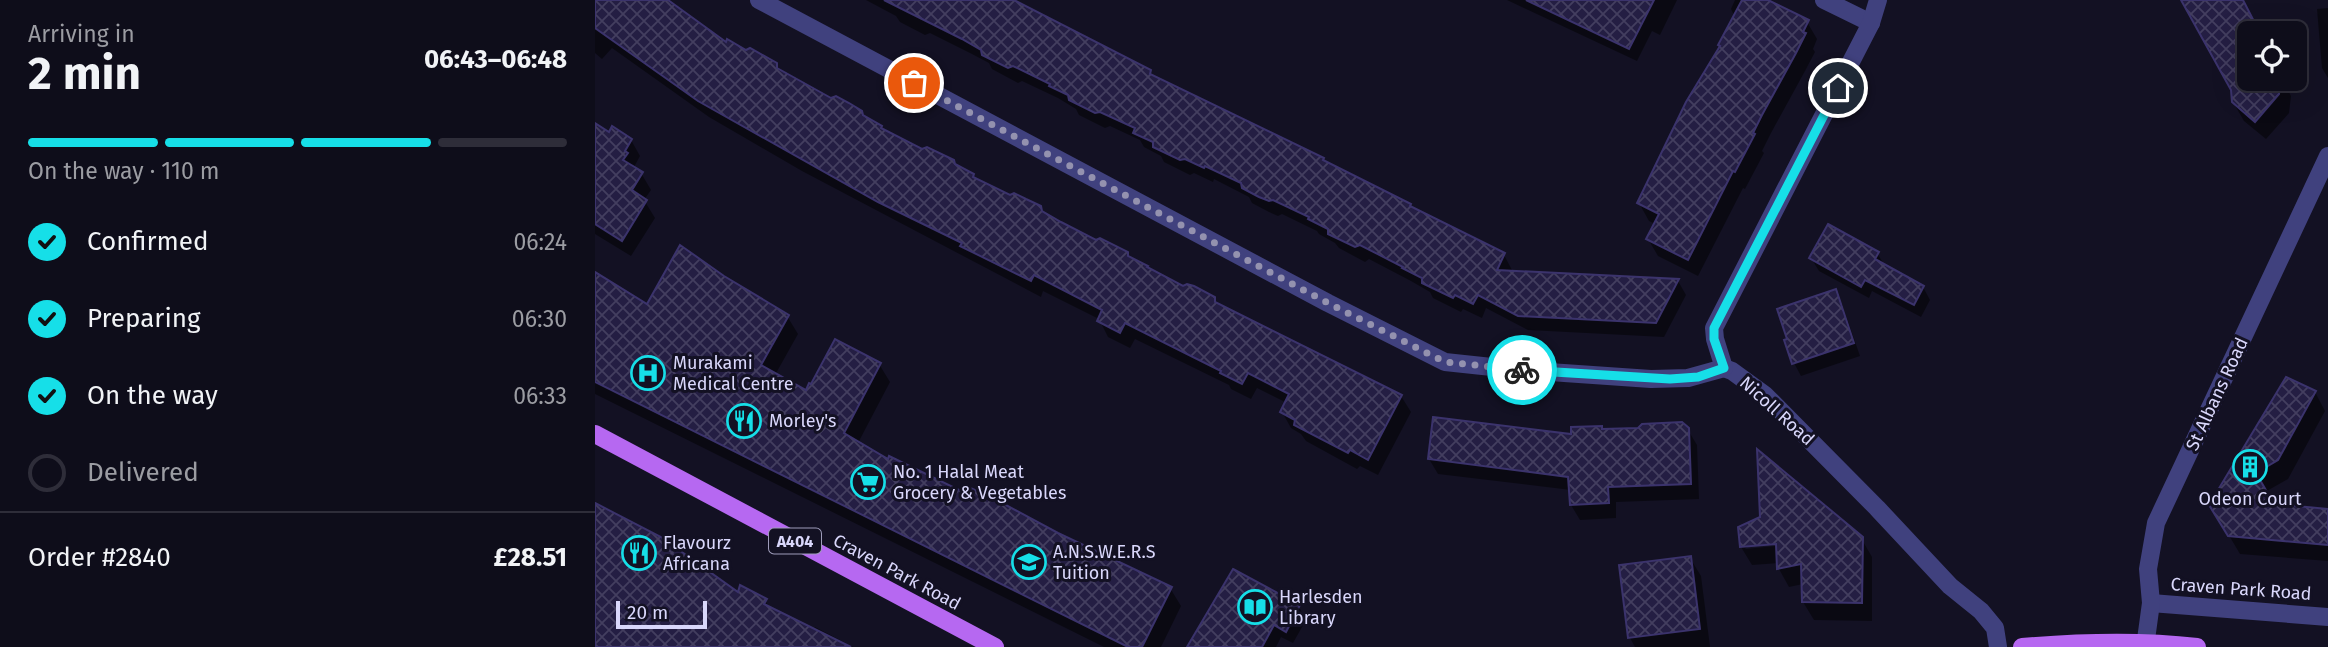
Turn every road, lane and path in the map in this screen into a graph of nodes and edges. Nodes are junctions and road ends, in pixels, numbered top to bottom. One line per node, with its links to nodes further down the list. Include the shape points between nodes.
1 (759, 0): 6 (street, Nicoll Road, via 1445,362 1651,379 1688,378)
2 (1824, 0): 4 (street)
3 (1878, 0): 4 (street)
4 (1871, 23): 6 (street, via 1714,328)
5 (2328, 156): 8 (street, St Albans Road, via 2156,523 2148,569)
6 (1724, 368): 12 (street, Nicoll Road, via 1765,395 1950,586 1981,611 1995,628)
7 (595, 434): 11 (main road, Craven Park Road / A404)
8 (2151, 603): 9 (street, Craven Park Road); 10 (street, St Albans Road)
9 (2328, 617)
10 (2146, 644): 13 (main road, via 2078,642); 14 (main road)
11 (995, 647)
12 (1998, 647)
13 (2022, 647)
14 (2197, 647)

